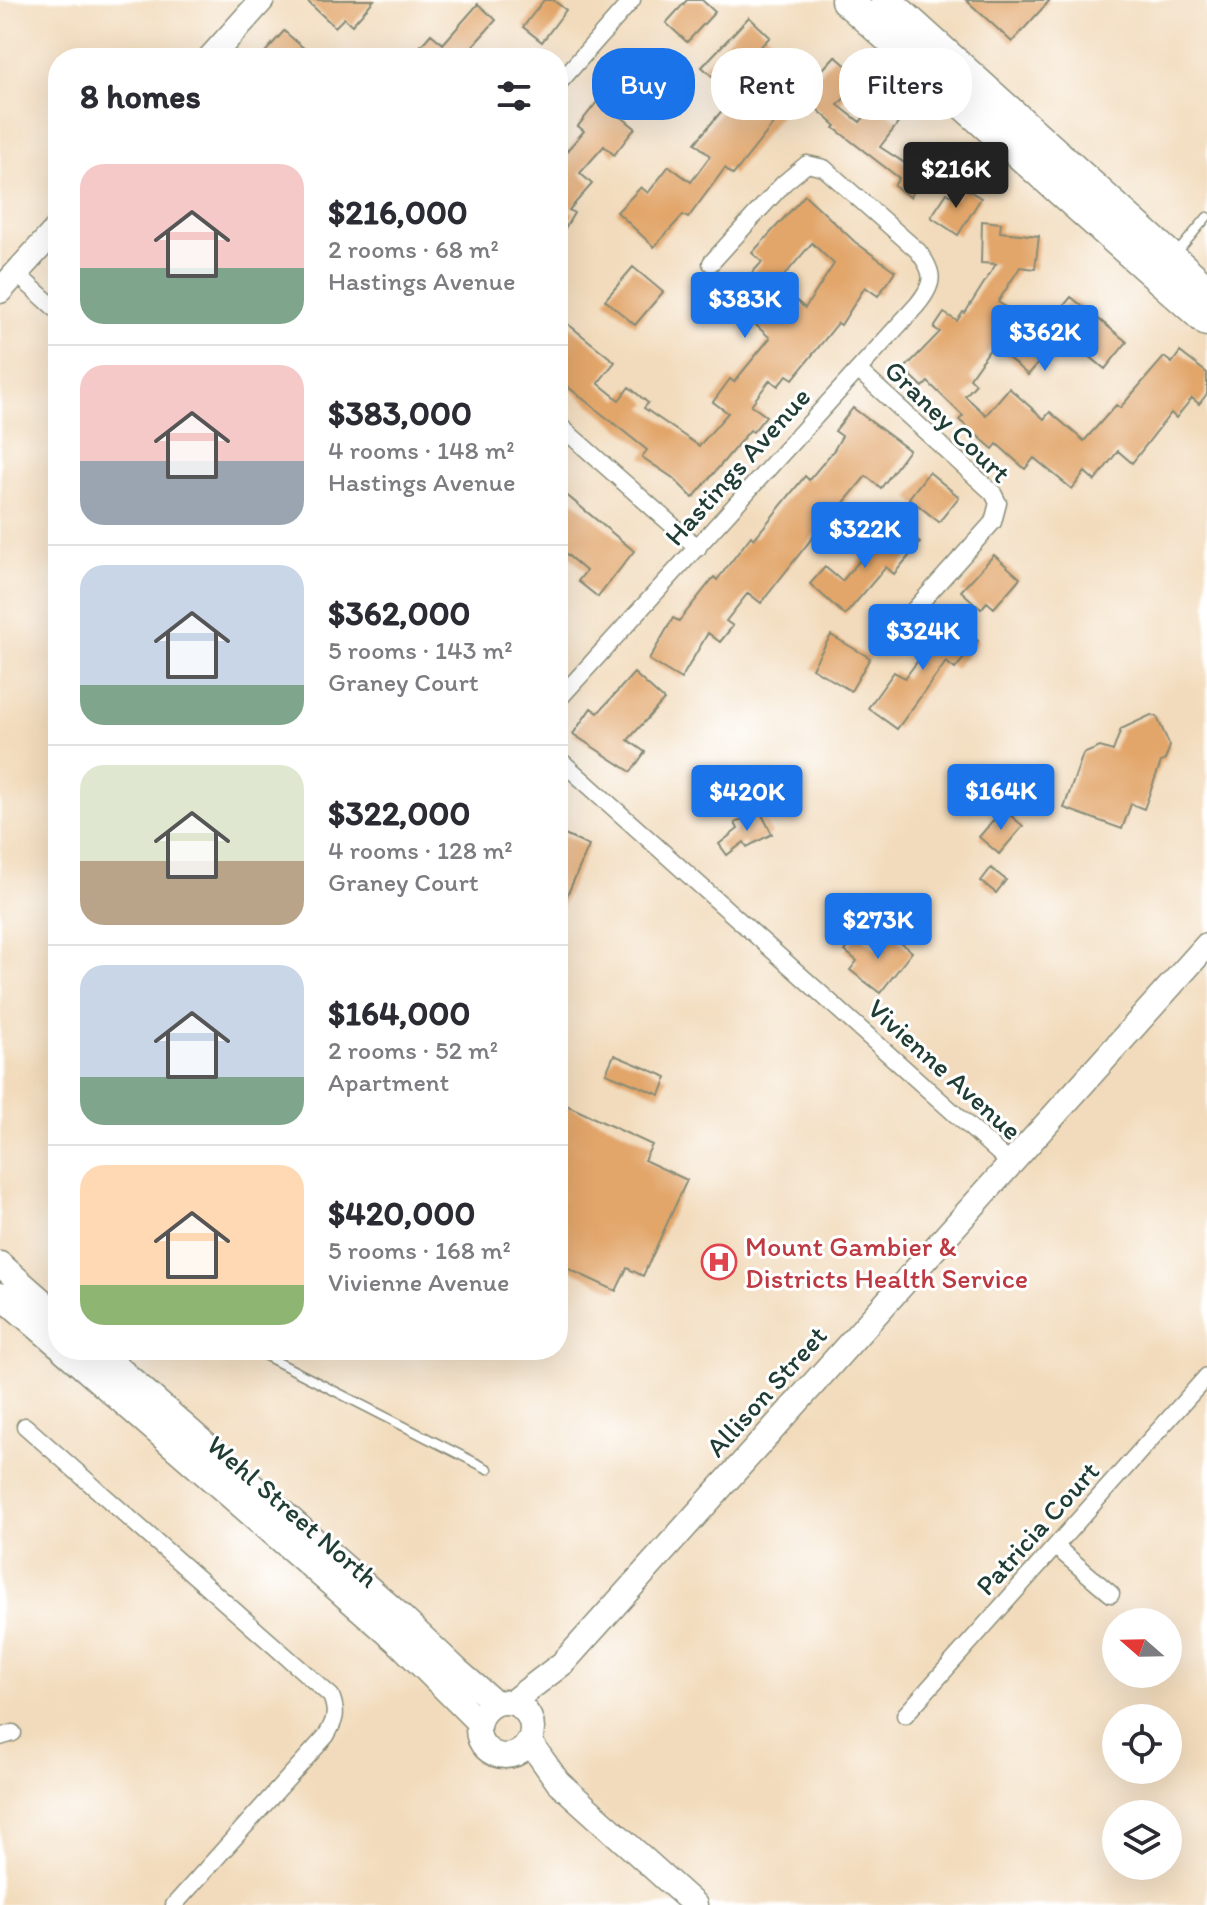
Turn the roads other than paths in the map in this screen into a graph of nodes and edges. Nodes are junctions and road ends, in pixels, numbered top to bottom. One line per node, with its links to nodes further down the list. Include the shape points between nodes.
1 (262, 0): 6 (street)
2 (632, 0): 9 (street)
3 (846, 0): 7 (highway)
4 (860, 0): 8 (lane)
5 (886, 0): 14 (highway)
6 (219, 48)
7 (900, 48)
8 (901, 48)
9 (568, 73)
10 (972, 108): 14 (highway)
11 (1207, 217): 14 (lane)
12 (48, 238): 15 (street)
13 (711, 263): 19 (street, Hastings Avenue, via 793,173 807,164 824,168 918,251 932,275 926,294)
14 (1164, 267): 16 (highway); 18 (highway)
15 (8, 282): 17 (street)
16 (1207, 290)
17 (48, 305)
18 (1207, 321)
19 (858, 370): 21 (street, Hastings Avenue); 22 (street, Graney Court, via 998,503 993,522)
20 (568, 433): 21 (street)
21 (698, 548): 23 (street, Hastings Avenue)
22 (904, 621)
23 (568, 689)
24 (568, 767): 26 (street, Vivienne Avenue)
25 (1207, 945): 26 (street, Allison Street)
26 (1011, 1164): 39 (street, Allison Street)
27 (0, 1264): 29 (street)
28 (0, 1295): 30 (street)
29 (48, 1306)
30 (48, 1336)
31 (74, 1360): 42 (street, Wehl Street North, via 400,1644)
32 (109, 1360): 40 (street, Wehl Street North)
33 (274, 1360): 36 (lane)
34 (1207, 1376): 37 (street, Patricia Court)
35 (25, 1426): 46 (street, via 331,1696 336,1708 326,1736)
36 (488, 1469)
37 (1056, 1547): 38 (street); 41 (street, Patricia Court)
38 (1111, 1594)
39 (563, 1663): 40 (street, Allison Street); 43 (street, Allison Street)
40 (504, 1703): 42 (street, via 484,1711); 43 (street, via 521,1707)
41 (905, 1715)
42 (478, 1722): 44 (street, via 486,1749)
43 (530, 1731): 44 (street, via 523,1749); 45 (street)
44 (508, 1756): 45 (street)
45 (558, 1782): 47 (street)
46 (174, 1905)
47 (695, 1905)

